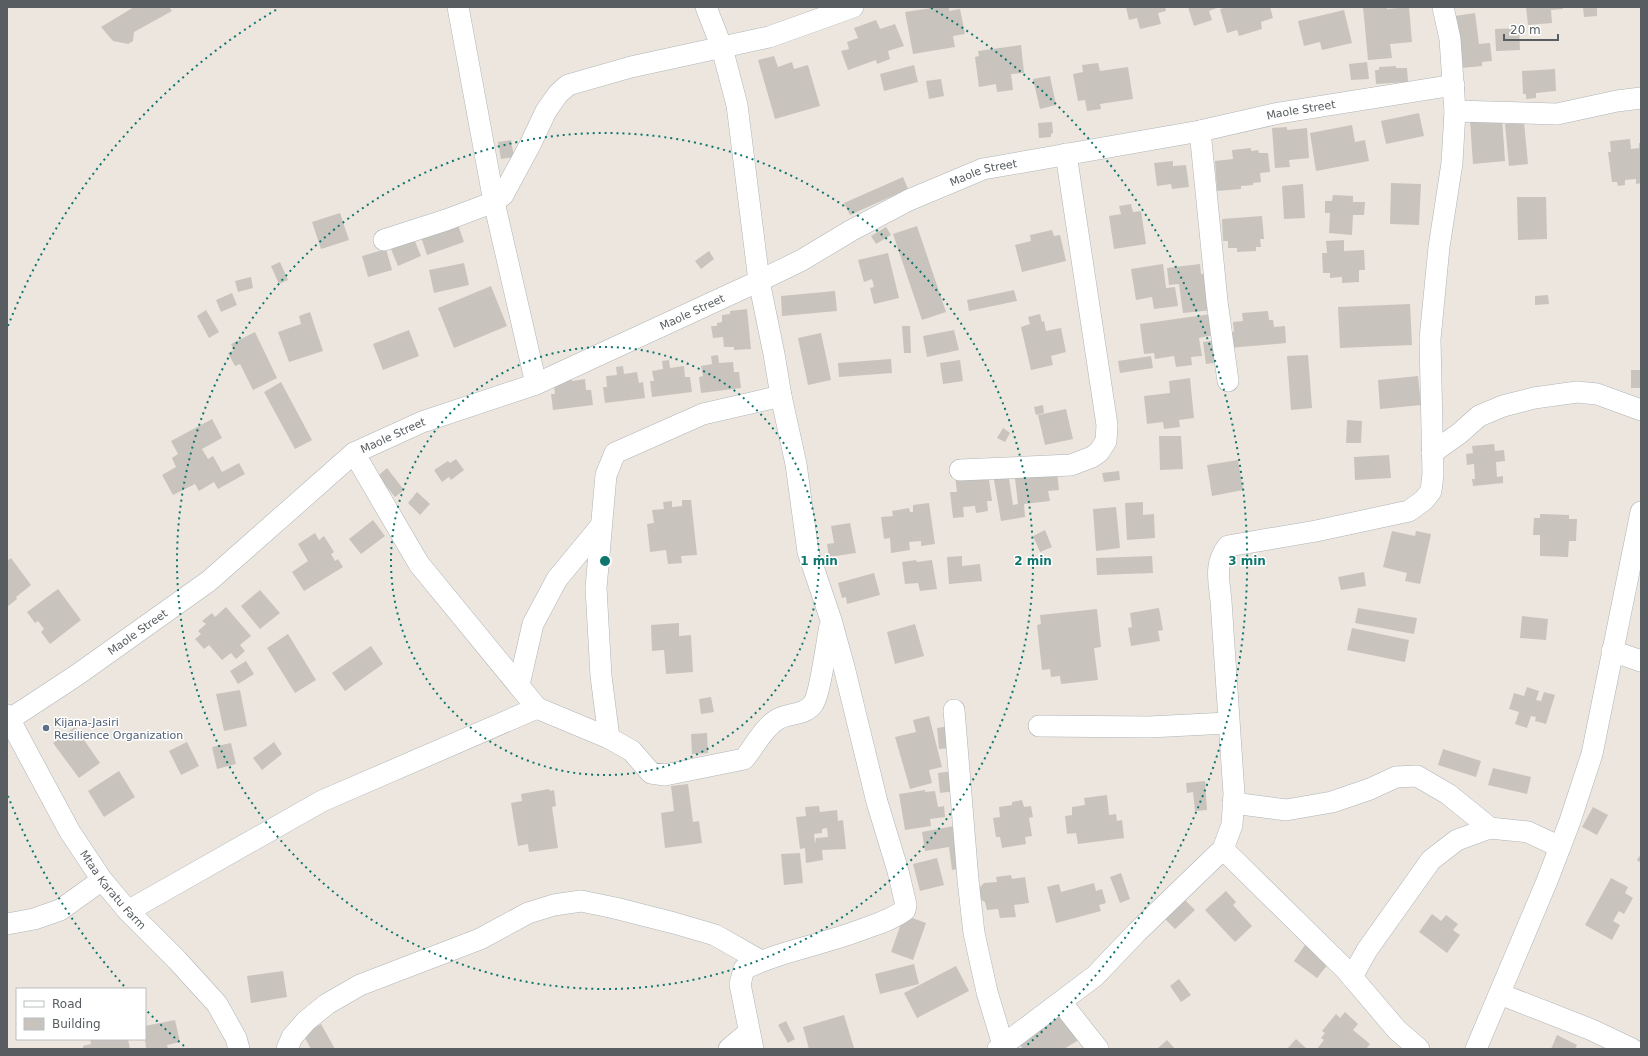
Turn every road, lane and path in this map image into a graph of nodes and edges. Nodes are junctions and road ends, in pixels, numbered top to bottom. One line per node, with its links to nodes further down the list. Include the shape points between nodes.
1 (458, 7): 11 (street)
2 (706, 7): 5 (street)
3 (853, 7): 5 (street, via 769,37)
4 (1442, 7): 6 (street, via 1450,39)
5 (722, 48): 11 (street, via 631,67 568,85 546,110 503,195); 13 (street, via 737,105)
6 (1454, 85): 8 (street); 9 (street, Maole Street, via 1279,113)
7 (1641, 98): 8 (street, via 1558,114)
8 (1455, 111): 19 (street, via 1452,163 1439,247 1430,339)
9 (1200, 130): 10 (street, Maole Street); 14 (street, via 1217,301)
10 (1066, 154): 13 (street, Maole Street, via 983,169 909,200); 20 (street, via 1107,425 1106,441 1096,455 1071,465)
11 (494, 202): 12 (street); 15 (street)
12 (384, 240)
13 (759, 282): 15 (street, Maole Street); 16 (street)
14 (1228, 381)
15 (536, 384): 18 (street, Maole Street, via 422,422)
16 (781, 396): 22 (street, via 703,414 615,453 606,475); 23 (street, via 796,464 808,552)
17 (1641, 410): 19 (street, via 1597,394 1577,392 1534,398 1503,406 1479,416)
18 (354, 452): 26 (street, via 419,564); 29 (street, Maole Street, via 209,581 77,675)
19 (1432, 453): 30 (street, via 1431,491 1409,511 1228,546 1221,554 1218,568)
20 (960, 470)
21 (1641, 512): 24 (street)
22 (600, 527): 26 (street, via 557,579 533,624); 32 (street, via 596,588 601,676)
23 (831, 620): 32 (street, via 814,703 802,713 776,719 765,729 744,759 665,775 651,773 632,751); 40 (street, via 877,802 898,871 905,910 894,918 852,934)
24 (1612, 651): 25 (street); 35 (street, via 1592,754)
25 (1641, 661)
26 (519, 685): 27 (street)
27 (537, 708): 32 (street); 38 (street, via 322,801)
28 (954, 710): 45 (street, via 974,933)
29 (8, 719): 37 (street, Mtaa Karatu Farm, via 70,832)
30 (1228, 723): 31 (street, via 1149,727); 33 (street)
31 (1039, 726)
32 (609, 738)
33 (1233, 803): 34 (street, via 1286,810 1332,802 1396,777 1417,776 1448,794); 36 (street, via 1232,825)
34 (1490, 828): 35 (street, via 1528,832); 41 (street, via 1458,840 1431,860 1367,950)
35 (1560, 847): 42 (street)
36 (1223, 849): 41 (street); 43 (street, via 1095,976)
37 (102, 880): 38 (street, Mtaa Karatu Farm); 39 (street, via 60,910 34,919)
38 (128, 911): 46 (street, Mtaa Karatu Farm, via 217,1004 236,1038)
39 (7, 924)
40 (761, 961): 44 (street, via 744,969 740,984); 47 (street, via 715,935 674,923 581,901 554,904 528,914 480,939 360,985 327,1004 306,1021 292,1037)
41 (1352, 977): 50 (street, via 1397,1030)
42 (1500, 994): 51 (street); 52 (street, via 1592,1030)
43 (1061, 1002): 45 (street); 49 (street)
44 (751, 1040): 48 (street)
45 (1000, 1047)
46 (239, 1049)
47 (287, 1049)
48 (729, 1049)
49 (1098, 1049)
50 (1419, 1049)
51 (1476, 1049)
52 (1632, 1049)

